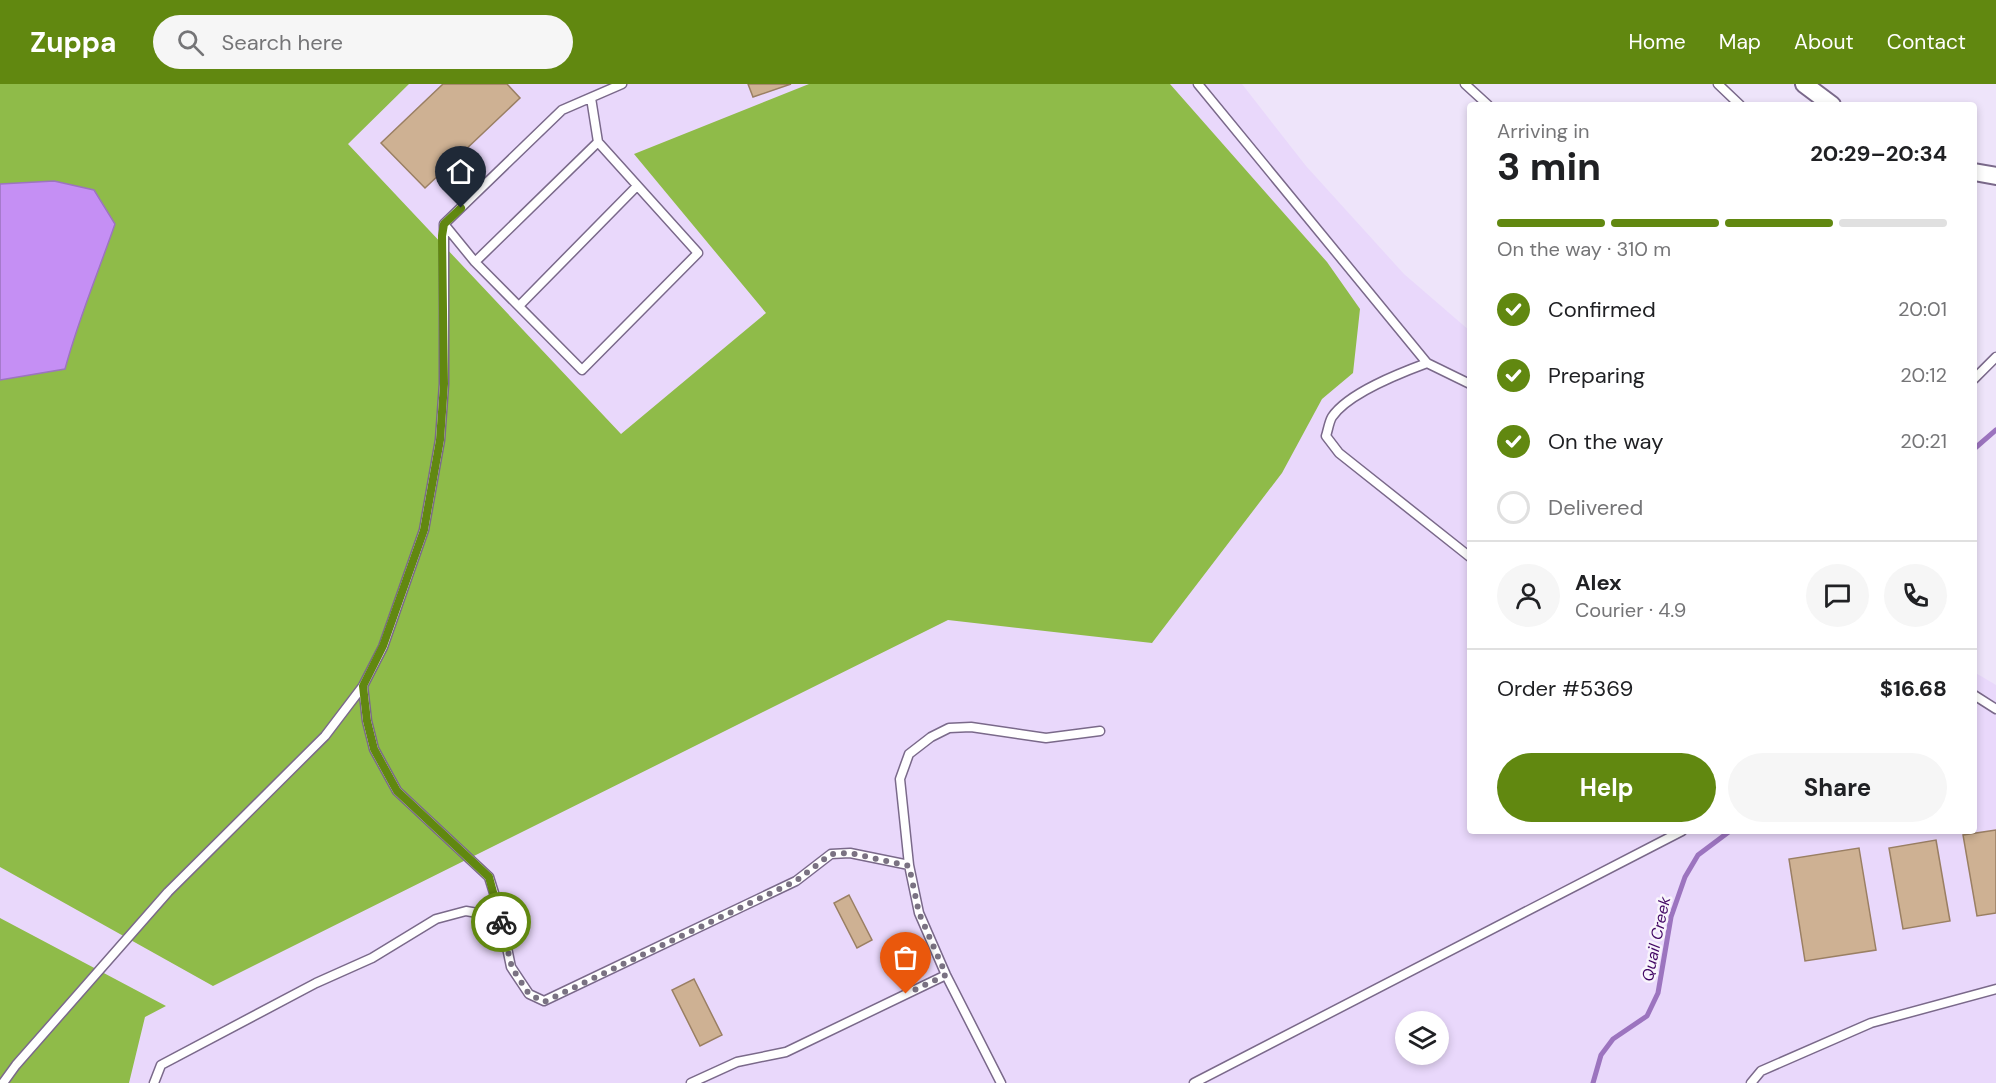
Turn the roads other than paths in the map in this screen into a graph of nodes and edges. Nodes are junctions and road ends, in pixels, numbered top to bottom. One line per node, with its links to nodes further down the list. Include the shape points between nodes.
1 (622, 84): 6 (lane)
2 (1198, 84): 18 (lane)
3 (1465, 84): 7 (lane)
4 (1718, 84): 8 (lane)
5 (1811, 86): 9 (street)
6 (591, 98): 10 (lane); 14 (lane, via 562,110)
7 (1485, 102)
8 (1737, 102)
9 (1829, 102)
10 (598, 142): 13 (lane); 15 (lane)
11 (1977, 173): 12 (street)
12 (1996, 176)
13 (637, 186): 16 (lane); 16 (lane, via 698,253 582,370)
14 (444, 224): 15 (lane); 22 (lane, via 440,440 424,530 383,646)
15 (475, 262): 16 (lane)
16 (519, 306)
17 (1996, 357): 19 (lane)
18 (1426, 363): 20 (lane); 21 (lane, via 1388,378 1354,398 1332,417 1326,436 1339,453)
19 (1977, 376)
20 (1467, 383)
21 (1467, 555)
22 (363, 686): 30 (lane, via 374,749 397,791 489,877); 33 (lane, via 325,736 168,892)
23 (1977, 697): 24 (lane)
24 (1986, 702): 25 (lane); 26 (lane)
25 (1977, 704)
26 (1996, 709)
27 (1100, 730): 29 (lane, via 1046,738 970,727 949,728 931,737 909,754 900,779)
28 (1676, 834): 37 (lane)
29 (909, 866): 30 (lane, via 850,853 831,854 796,881 544,1002 529,994 512,968); 31 (lane, via 919,913)
30 (500, 917): 34 (lane, via 466,911 436,919 372,958 316,983 161,1065)
31 (946, 975): 35 (lane, via 786,1052 736,1062); 36 (lane)
32 (1996, 989): 38 (lane, via 1871,1023 1761,1071)
33 (3, 1083)
34 (154, 1083)
35 (691, 1083)
36 (1001, 1083)
37 (1194, 1083)
38 (1751, 1083)

